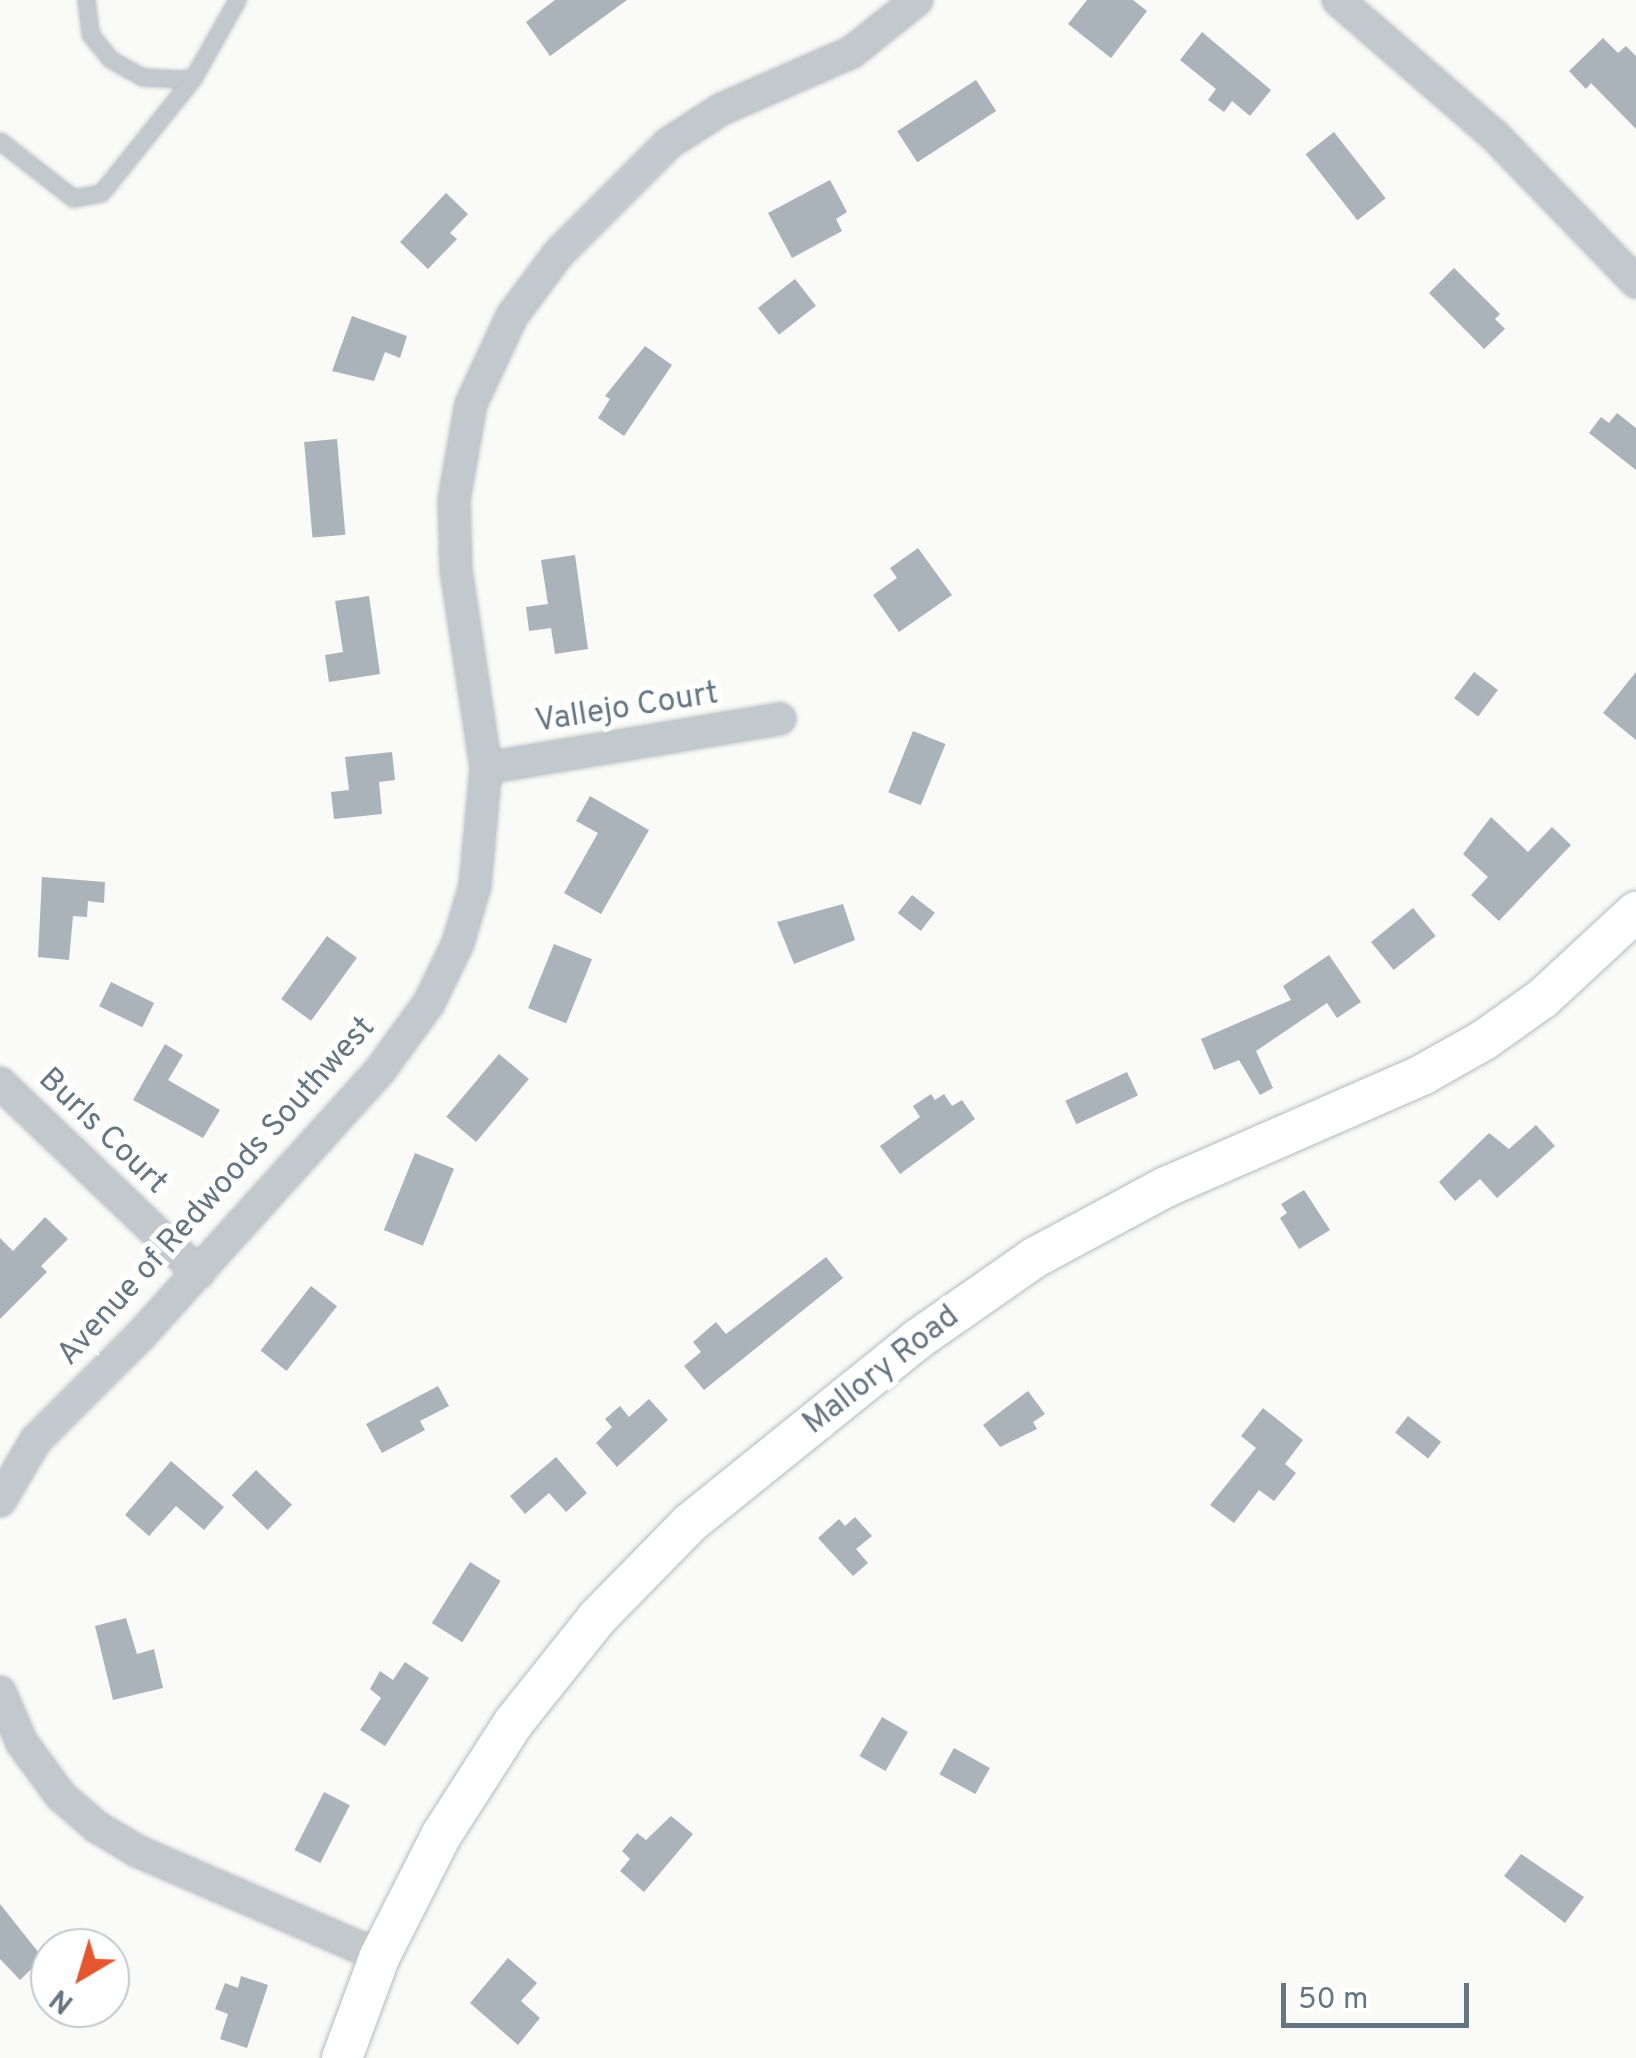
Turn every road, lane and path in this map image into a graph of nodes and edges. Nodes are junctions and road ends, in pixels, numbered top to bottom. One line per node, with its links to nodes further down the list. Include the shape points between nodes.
1 (86, 0): 5 (lane, via 90,34 110,60 142,76)
2 (237, 0): 5 (lane)
3 (917, 0): 9 (street, Avenue of Redwoods Southwest, via 852,52 722,109 669,142 558,254 512,316 472,404 454,500 456,570)
4 (1338, 0): 7 (street, via 1496,137)
5 (194, 78): 6 (lane, via 102,193 72,198)
6 (0, 141)
7 (1636, 282)
8 (780, 720): 9 (street, Vallejo Court)
9 (486, 768): 12 (street, Avenue of Redwoods Southwest, via 476,886 428,1003 381,1069)
10 (1636, 912): 15 (street, Mallory Road, via 1543,998 1469,1048 1166,1187 1034,1258 918,1338 690,1523 597,1618 514,1722 442,1834)
11 (0, 1084): 12 (street, Burls Court)
12 (198, 1273): 13 (street, Avenue of Redwoods Southwest, via 36,1440)
13 (0, 1501)
14 (0, 1692): 15 (street, via 22,1743 62,1796 97,1827 137,1851)
15 (380, 1956): 16 (street, Mallory Road)
16 (342, 2058)

